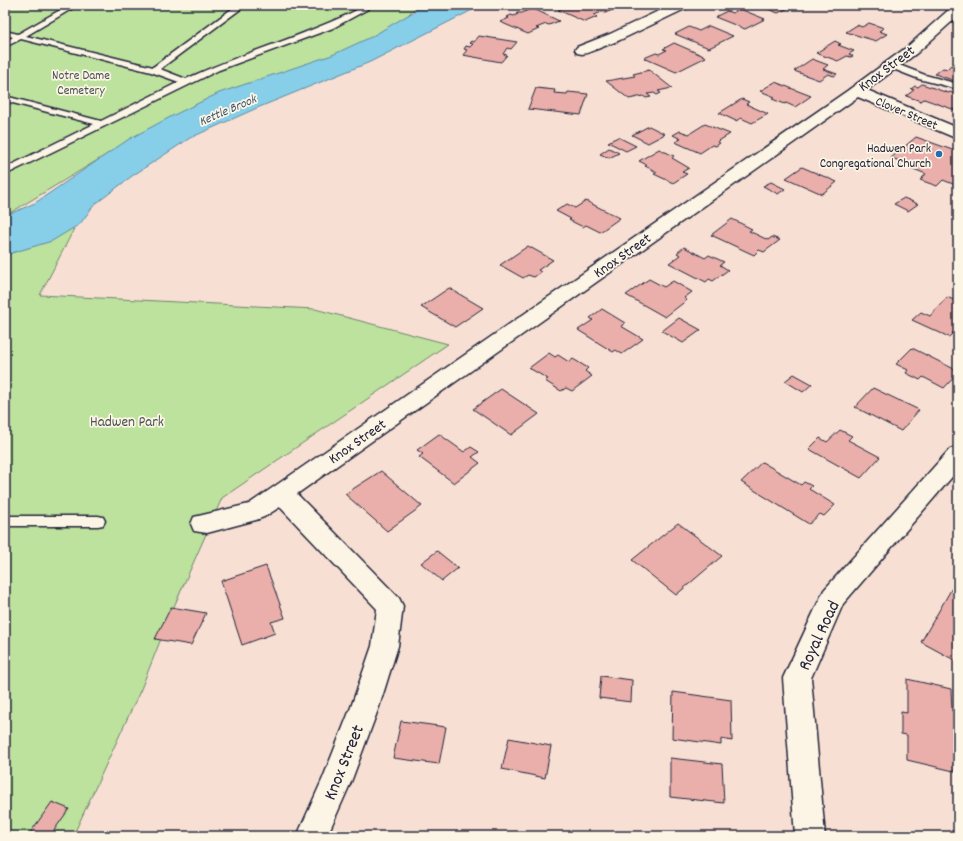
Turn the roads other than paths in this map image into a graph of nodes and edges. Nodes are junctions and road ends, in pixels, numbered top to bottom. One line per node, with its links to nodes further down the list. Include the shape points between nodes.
1 (74, 5): 9 (lane)
2 (242, 5): 13 (lane)
3 (347, 5): 6 (lane)
4 (372, 5): 6 (lane)
5 (682, 5): 11 (street)
6 (364, 9): 14 (lane, via 330,26 223,65)
7 (958, 9): 12 (street, Knox Street)
8 (5, 33): 9 (lane)
9 (19, 37): 10 (lane); 13 (lane)
10 (5, 45)
11 (582, 50)
12 (891, 65): 15 (lane); 16 (street, Knox Street)
13 (154, 70): 14 (lane)
14 (186, 82): 18 (lane)
15 (958, 87)
16 (856, 91): 19 (street, Clover Street); 22 (street, Knox Street)
17 (5, 98): 18 (lane)
18 (103, 124): 20 (lane)
19 (958, 134)
20 (5, 172)
21 (958, 456): 27 (street, Royal Road, via 833,598 797,678)
22 (281, 494): 25 (street, Knox Street, via 256,511); 26 (street, Knox Street, via 390,606 385,646 365,707)
23 (5, 521): 24 (lane)
24 (98, 521)
25 (203, 524)
26 (312, 836)
27 (810, 836)

